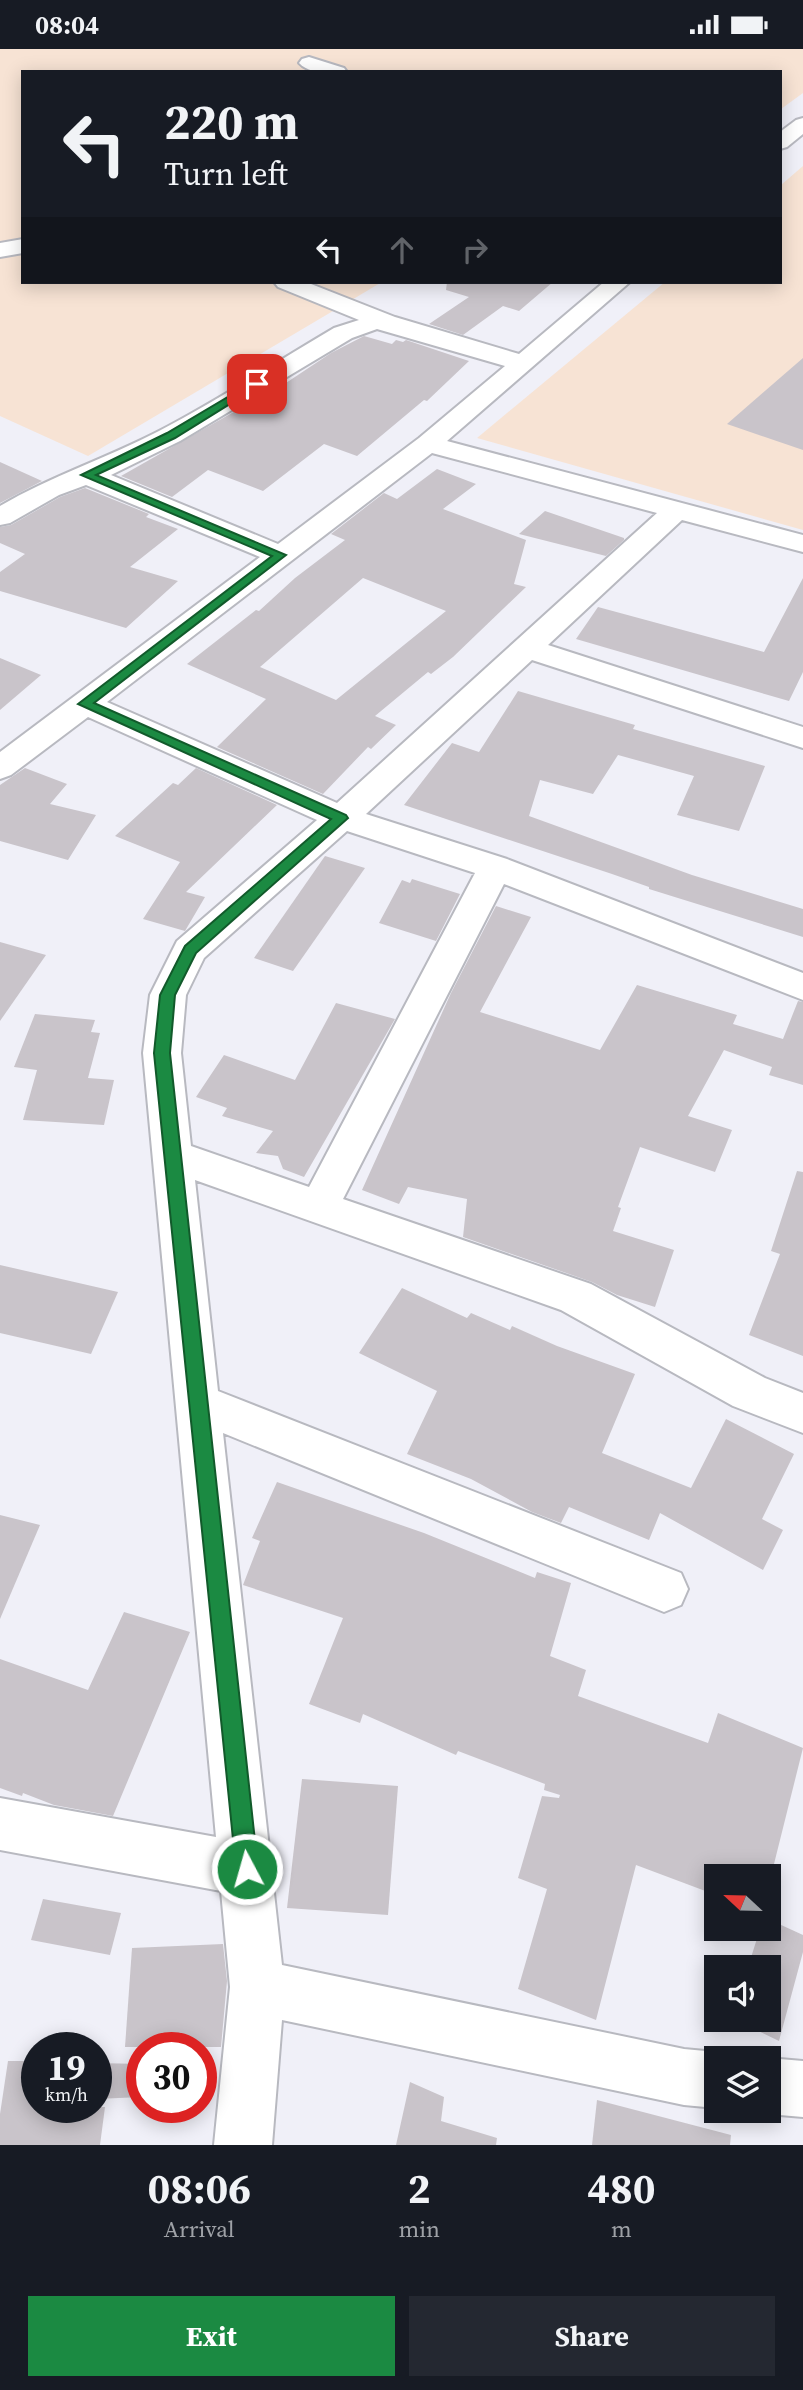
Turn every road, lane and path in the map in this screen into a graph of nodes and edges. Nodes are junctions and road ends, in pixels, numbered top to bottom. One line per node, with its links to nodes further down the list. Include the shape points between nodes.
1 (309, 63): 2 (street)
2 (331, 70)
3 (803, 124): 4 (street)
4 (782, 141)
5 (21, 246): 6 (street)
6 (0, 250)
7 (291, 284): 9 (street)
8 (616, 284): 10 (street)
9 (386, 321): 10 (street); 12 (street, via 343,333 171,435)
10 (522, 363): 11 (street)
11 (428, 444): 13 (street); 16 (street)
12 (86, 475): 14 (street, via 49,489); 16 (street)
13 (677, 510): 15 (street); 17 (street)
14 (0, 517)
15 (803, 544)
16 (280, 555): 18 (street)
17 (527, 648): 19 (street); 21 (street)
18 (85, 704): 20 (street); 21 (street)
19 (803, 738)
20 (0, 768)
21 (341, 818): 22 (street); 24 (street, via 190,950 168,995 162,1053)
22 (495, 867): 23 (street); 25 (street)
23 (803, 987)
24 (173, 1156): 25 (street); 26 (street)
25 (319, 1207): 27 (street, via 576,1297 749,1392)
26 (199, 1403): 28 (street); 30 (street)
27 (803, 1413)
28 (664, 1589)
29 (0, 1824): 30 (street)
30 (247, 1869): 31 (street)
31 (257, 1987): 32 (street); 35 (street)
32 (704, 2079)
33 (781, 2087): 34 (street)
34 (803, 2089)
35 (243, 2145)

